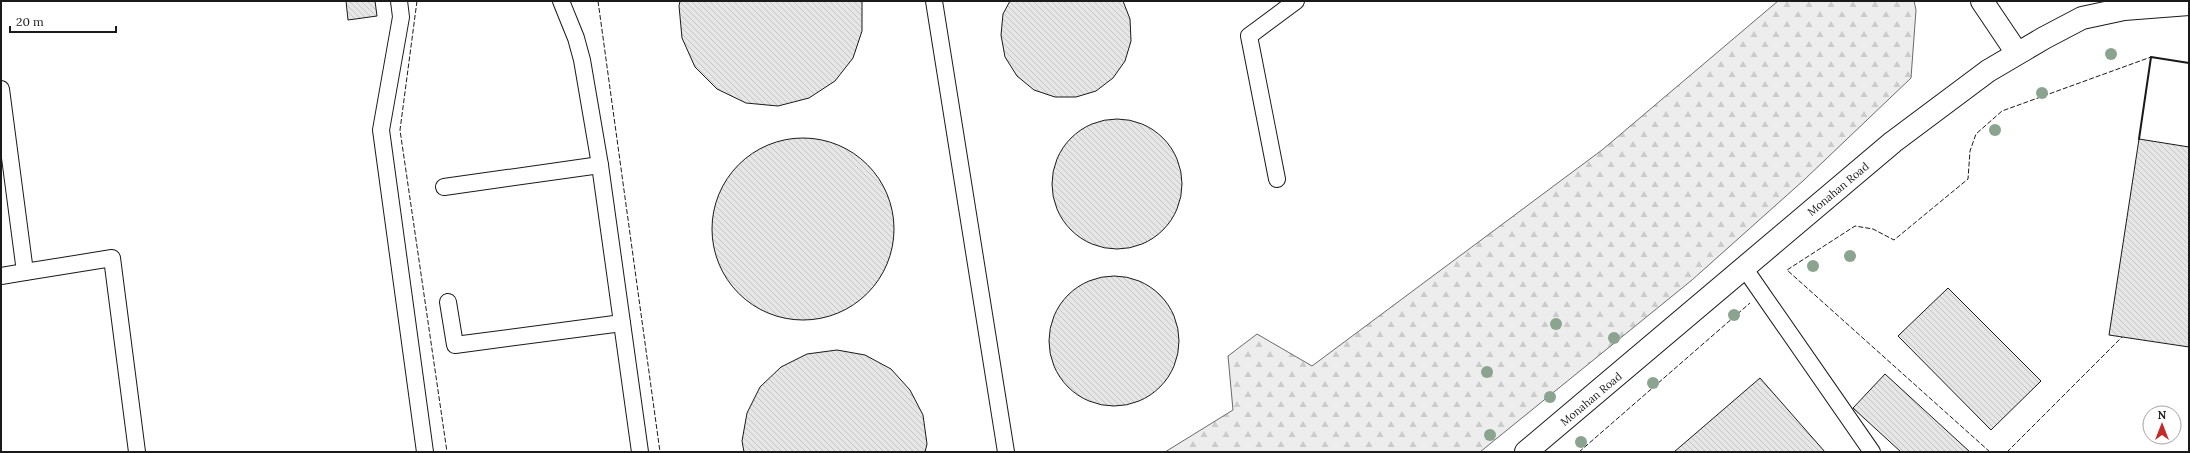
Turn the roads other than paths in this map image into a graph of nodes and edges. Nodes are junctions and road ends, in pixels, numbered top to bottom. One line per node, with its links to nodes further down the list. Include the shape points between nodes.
1 (399, 1): 19 (lane, via 401,17 381,130)
2 (561, 1): 9 (lane, via 582,60)
3 (934, 1): 21 (lane)
4 (1296, 1): 10 (lane, via 1249,36)
5 (1982, 1): 7 (street)
6 (2189, 4): 7 (street, Monahan Road, via 2124,9 2082,18)
7 (2016, 53): 12 (street, Monahan Road, via 1901,136)
8 (1, 89): 13 (lane)
9 (600, 165): 11 (lane); 16 (lane)
10 (1276, 178)
11 (444, 187)
12 (1745, 269): 17 (street, Monahan Road); 22 (lane)
13 (25, 272): 14 (lane); 18 (lane, via 112,258)
14 (1, 276)
15 (448, 302): 16 (lane, via 454,345)
16 (622, 323): 20 (lane)
17 (1537, 449)
18 (137, 452)
19 (425, 452)
20 (640, 452)
21 (1006, 452)
22 (1872, 452)

